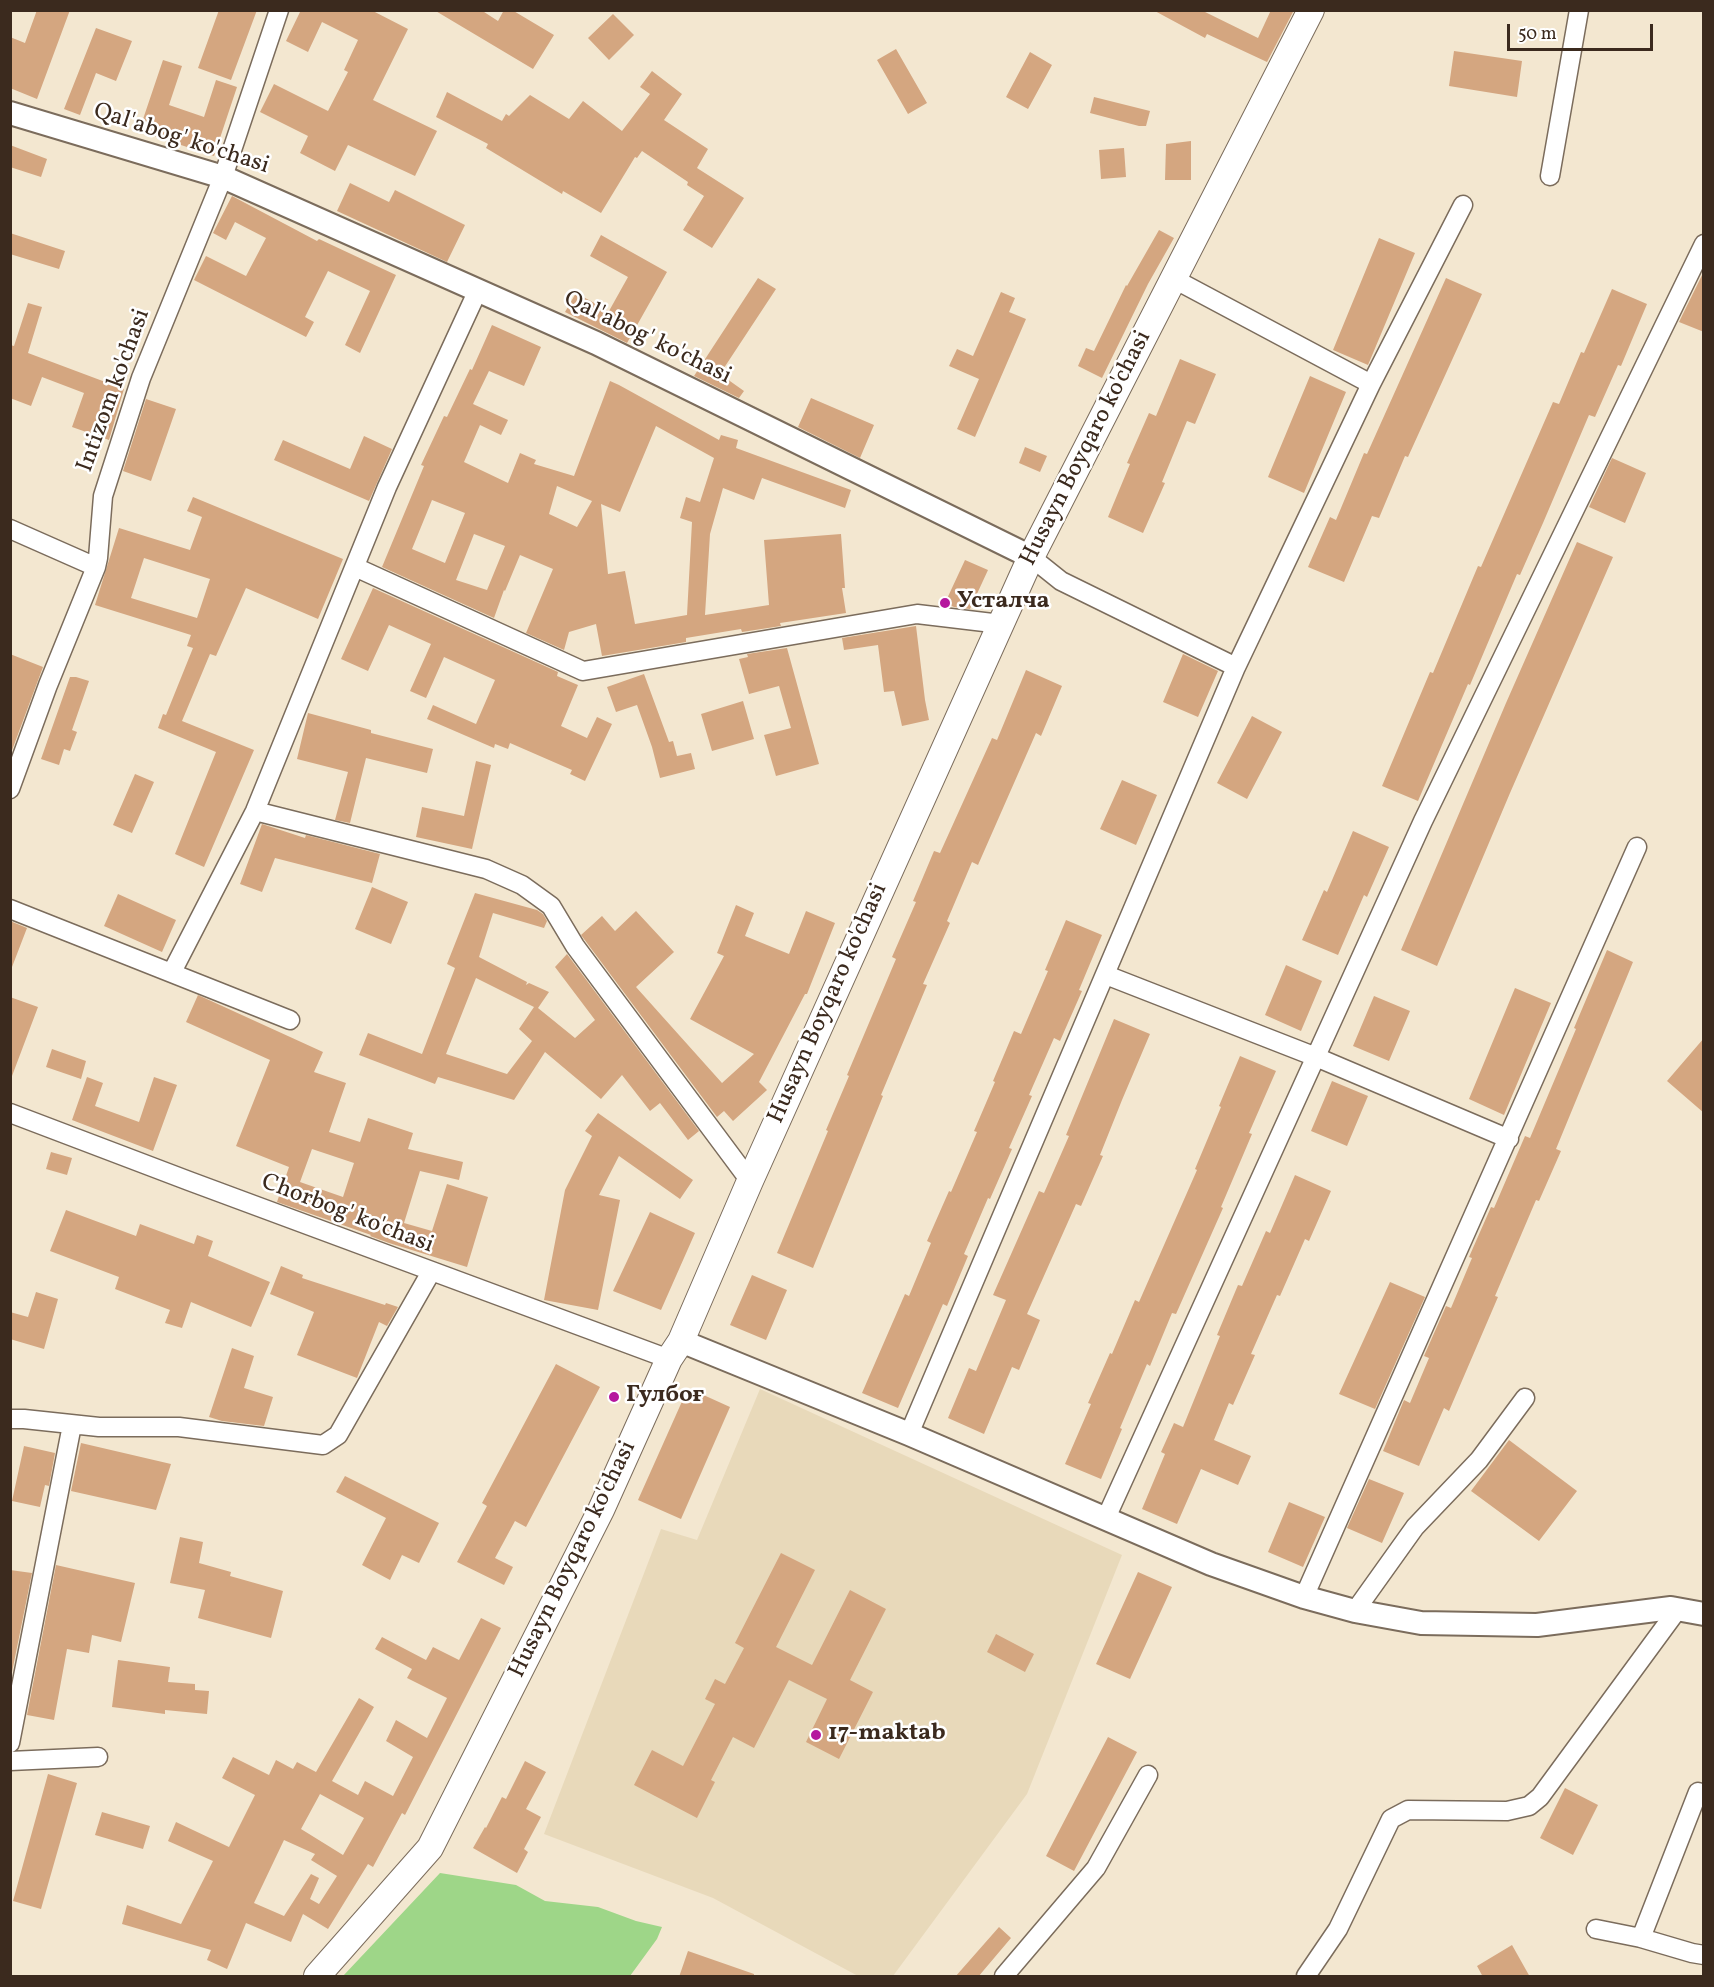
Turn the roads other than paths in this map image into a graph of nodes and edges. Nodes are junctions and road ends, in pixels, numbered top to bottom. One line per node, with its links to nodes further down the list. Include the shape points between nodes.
1 (279, 10): 6 (street, Intizom ko'chasi)
2 (1311, 10): 9 (main road, Husayn Boyqaro ko'chasi)
3 (1580, 10): 5 (street)
4 (10, 114): 6 (street, Qal'abog' ko'chasi)
5 (1550, 176)
6 (223, 177): 10 (street, Qal'abog' ko'chasi); 14 (street, Intizom ko'chasi, via 141,378 103,496)
7 (1463, 205): 11 (street)
8 (1704, 244): 25 (street, via 1428,810)
9 (1174, 279): 11 (street); 13 (main road, Husayn Boyqaro ko'chasi)
10 (478, 290): 13 (street, Qal'abog' ko'chasi, via 596,343); 15 (street, via 387,487)
11 (1371, 384): 17 (street)
12 (10, 529): 14 (street)
13 (1031, 557): 16 (main road, Husayn Boyqaro ko'chasi); 17 (street, Qal'abog' ko'chasi, via 1061,581)
14 (96, 567): 18 (street, Intizom ko'chasi)
15 (355, 567): 16 (street, via 583,671 917,614); 19 (street)
16 (1001, 624): 28 (main road, Husayn Boyqaro ko'chasi)
17 (1236, 667): 23 (street)
18 (10, 789)
19 (255, 811): 22 (street); 28 (street, via 486,869 522,885 551,906 575,946)
20 (1637, 847): 27 (street)
21 (10, 909): 22 (street)
22 (172, 972): 24 (street)
23 (1106, 975): 25 (street); 34 (street)
24 (290, 1020)
25 (1316, 1058): 27 (street); 35 (street)
26 (10, 1113): 29 (street, Сhorbog' ko'chasi)
27 (1509, 1139): 36 (street)
28 (750, 1181): 30 (main road, Husayn Boyqaro ko'chasi)
29 (430, 1272): 30 (street, Сhorbog' ko'chasi); 33 (street, via 338,1435 323,1445 178,1426)
30 (675, 1350): 34 (street); 48 (main road, Husayn Boyqaro ko'chasi, via 601,1510 430,1848)
31 (1525, 1398): 38 (street, via 1479,1460 1415,1527)
32 (10, 1419): 33 (street)
33 (72, 1425): 40 (street)
34 (909, 1434): 35 (street)
35 (1106, 1518): 36 (street, via 1211,1564)
36 (1304, 1598): 38 (street)
37 (1678, 1609): 38 (street, via 1537,1626 1421,1623); 39 (street); 50 (street, via 1540,1797 1528,1806 1507,1811 1408,1810 1391,1819 1338,1929)
38 (1355, 1611)
39 (1704, 1614)
40 (10, 1743)
41 (98, 1757): 42 (street)
42 (10, 1761)
43 (1148, 1775): 49 (street, via 1096,1868)
44 (1698, 1792): 46 (street)
45 (1596, 1929): 46 (street)
46 (1641, 1938): 47 (street)
47 (1704, 1955)
48 (317, 1977)
49 (1004, 1977)
50 (1306, 1977)

